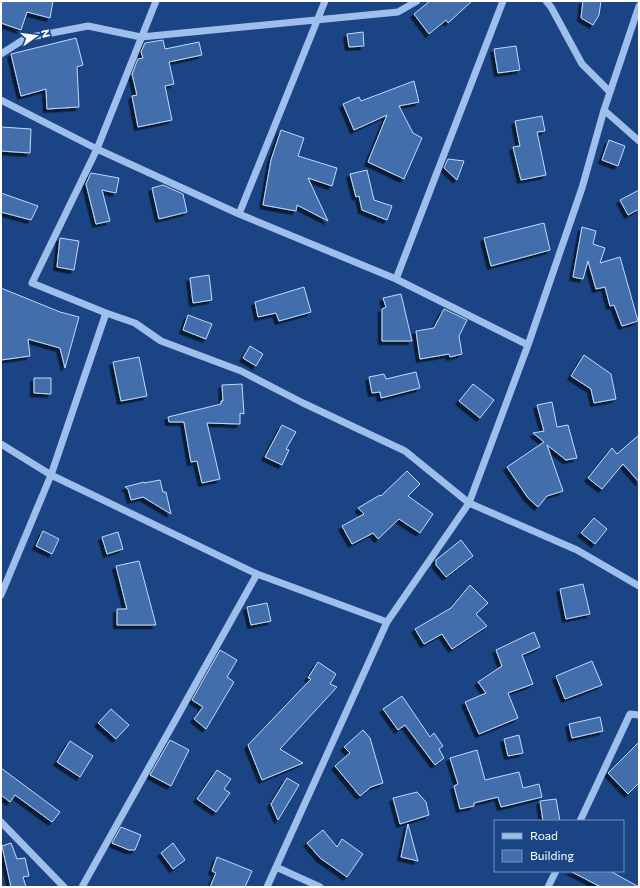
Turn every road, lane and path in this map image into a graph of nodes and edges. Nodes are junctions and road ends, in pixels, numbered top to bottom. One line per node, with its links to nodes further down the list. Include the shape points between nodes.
1 (156, 1): 8 (street)
2 (325, 1): 7 (street)
3 (417, 1): 7 (street, via 398,12)
4 (503, 1): 16 (street)
5 (546, 1): 10 (street, via 582,64)
6 (639, 6): 10 (street)
7 (317, 20): 8 (street); 15 (street)
8 (141, 37): 9 (street, via 88,26 26,38); 14 (street)
9 (1, 54)
10 (610, 92): 12 (street)
11 (1, 100): 14 (street)
12 (604, 110): 13 (street); 18 (street, via 582,188)
13 (639, 141)
14 (97, 149): 15 (street); 17 (street, via 32,283)
15 (239, 214): 16 (street)
16 (396, 279): 18 (street)
17 (106, 313): 20 (street); 21 (street, via 135,323 161,341 242,371 405,451)
18 (528, 345): 21 (street)
19 (1, 444): 20 (street)
20 (51, 475): 22 (street); 24 (street)
21 (469, 504): 23 (street, via 577,550); 25 (street)
22 (257, 574): 25 (street); 32 (street)
23 (639, 586)
24 (1, 595)
25 (387, 622): 29 (street)
26 (639, 715): 27 (street, via 630,714)
27 (580, 820)
28 (1, 822): 31 (street)
29 (276, 867): 33 (street); 34 (street)
30 (556, 872): 35 (street)
31 (64, 887)
32 (82, 887)
33 (267, 887)
34 (320, 887)
35 (548, 887)

